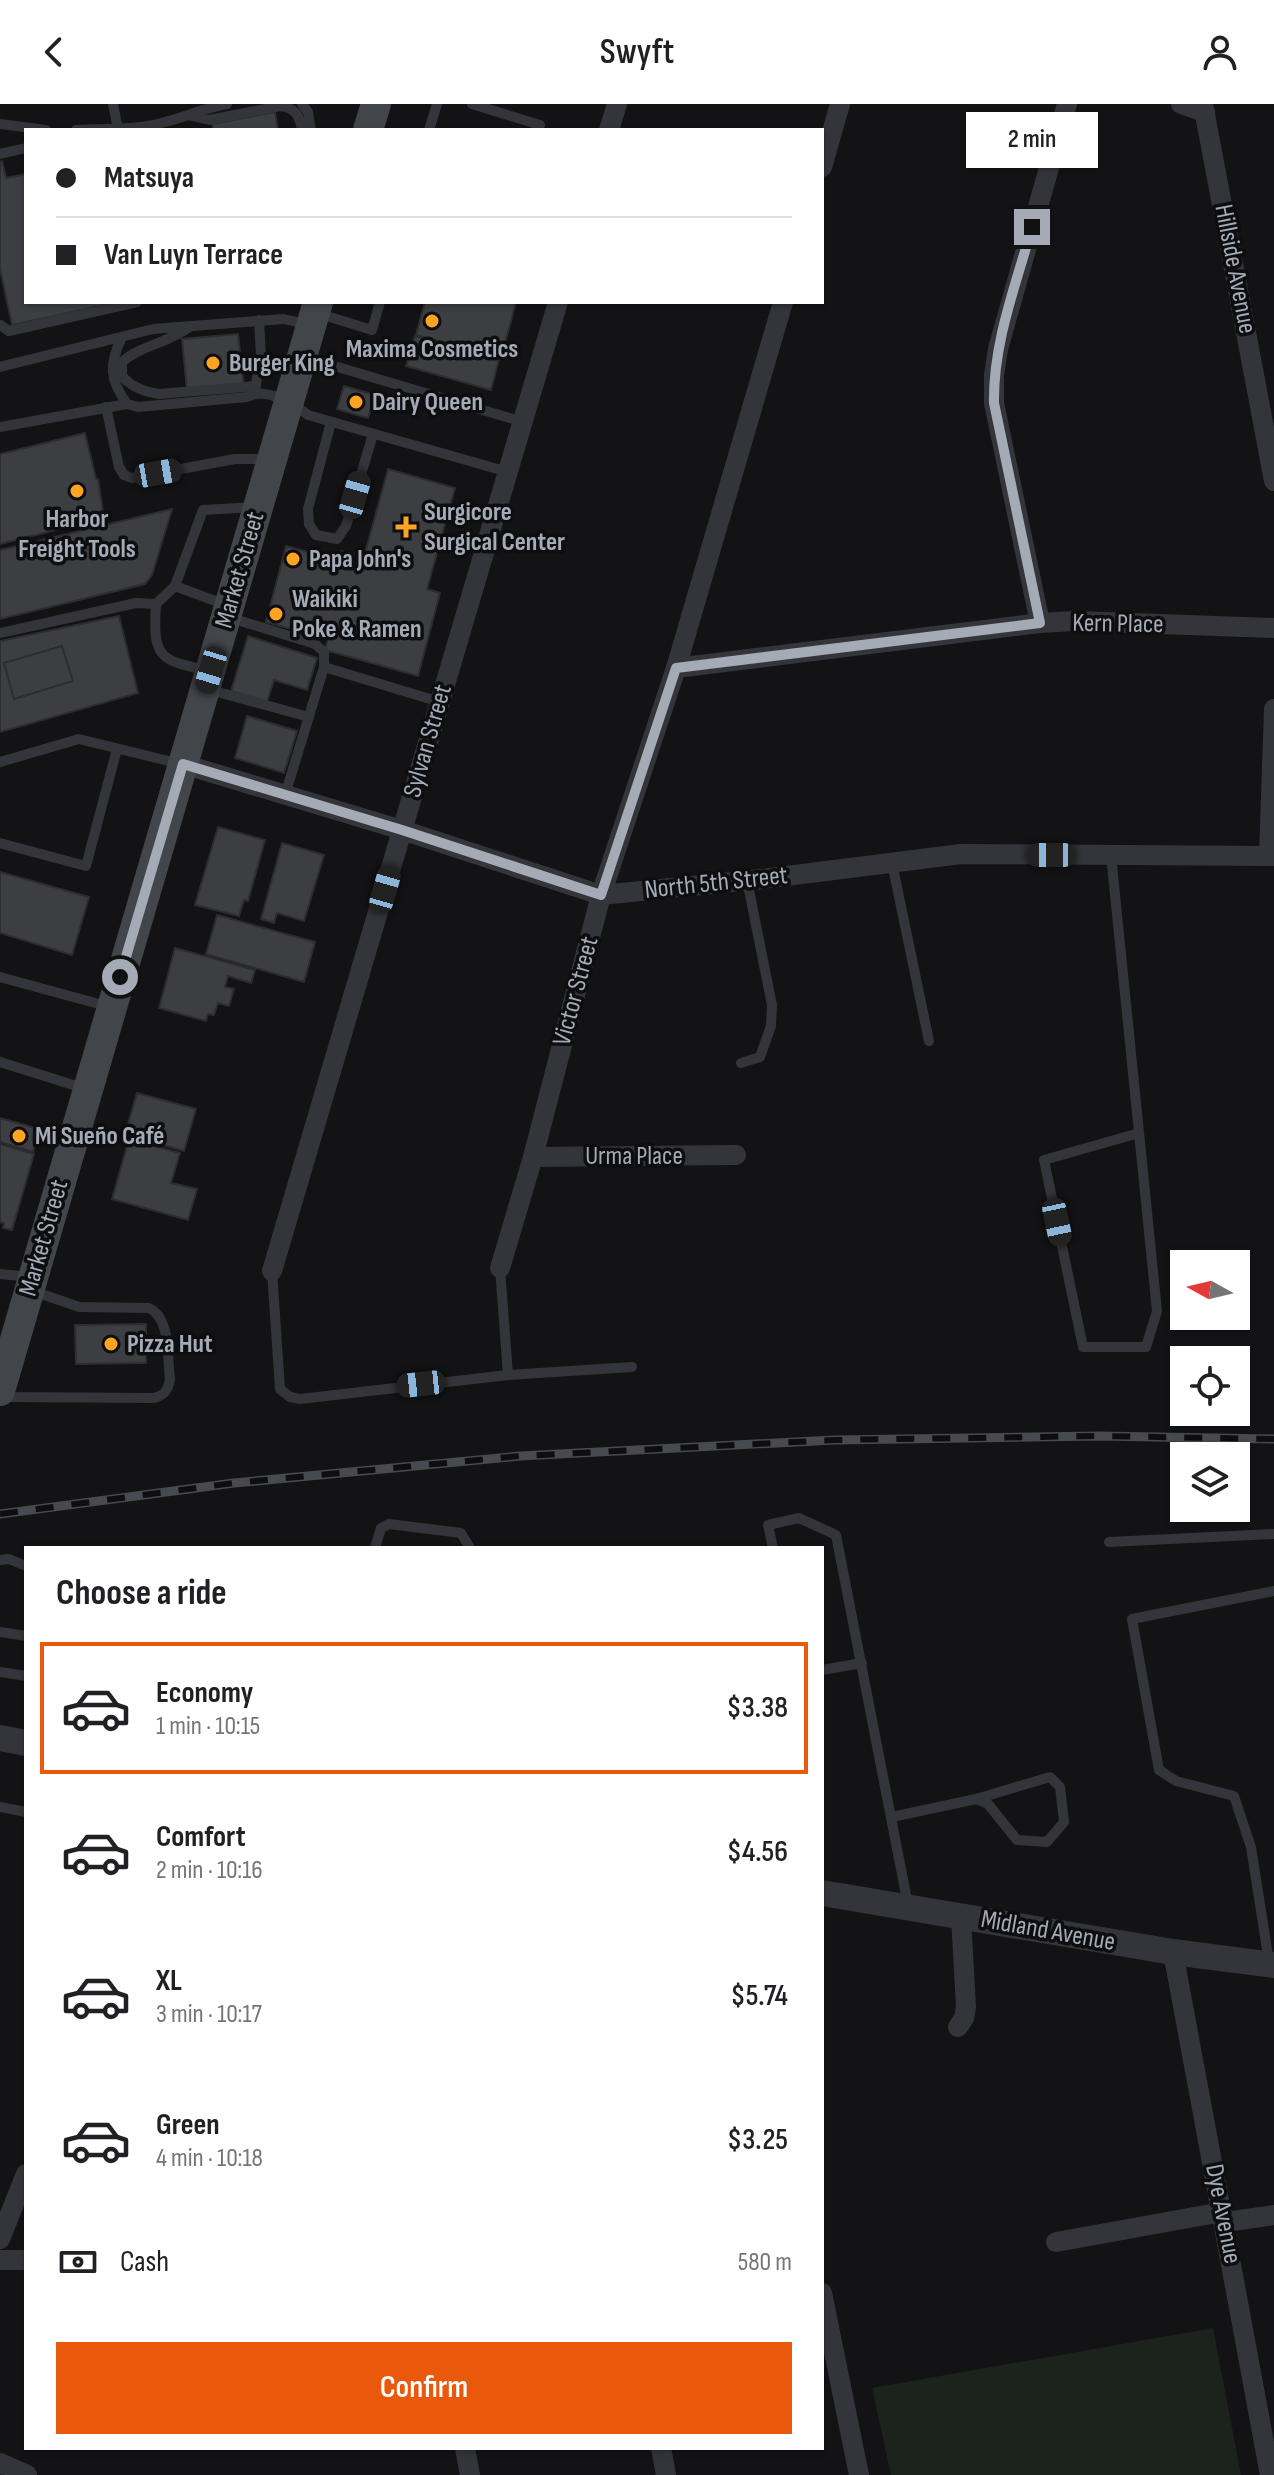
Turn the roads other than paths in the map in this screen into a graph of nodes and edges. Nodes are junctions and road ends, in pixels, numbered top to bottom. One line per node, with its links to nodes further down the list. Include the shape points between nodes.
1 (113, 104): 16 (lane)
2 (227, 104): 12 (lane)
3 (302, 104): 18 (lane)
4 (376, 104): 19 (main road)
5 (437, 104): 20 (lane)
6 (472, 104): 14 (lane)
7 (617, 104): 21 (street)
8 (840, 104): 24 (street)
9 (1067, 104): 51 (street, via 994,375 994,403)
10 (1181, 104): 11 (street)
11 (1204, 108): 46 (street, Hillside Avenue)
12 (192, 116): 16 (lane); 17 (lane, via 209,120 281,106 295,112)
13 (0, 124): 15 (lane)
14 (540, 125)
15 (31, 128)
16 (118, 128)
17 (301, 128)
18 (311, 128)
19 (369, 128)
20 (430, 128)
21 (610, 128)
22 (24, 148): 23 (lane)
23 (0, 154)
24 (824, 160)
25 (128, 304): 31 (lane, via 9,331)
26 (379, 304): 29 (lane, via 372,330)
27 (557, 304): 41 (street, Sylvan Street)
28 (782, 304): 55 (street, Victor Street)
29 (315, 313): 30 (lane); 34 (main road, Market Street)
30 (259, 320): 32 (lane); 36 (lane, via 261,356)
31 (0, 325)
32 (191, 326): 33 (lane); 36 (lane, via 122,362 127,383 159,394)
33 (122, 337): 35 (lane); 38 (lane, via 112,375)
34 (302, 357): 37 (main road, Market Street); 41 (lane)
35 (0, 367)
36 (255, 390): 37 (lane); 38 (lane, via 247,397)
37 (289, 401): 40 (lane, via 308,415); 44 (main road, Market Street)
38 (127, 404): 39 (lane)
39 (106, 407): 42 (lane); 44 (lane, via 119,467 132,478 235,459)
40 (331, 422): 43 (lane); 43 (lane, via 308,509 316,535 337,539 346,526)
41 (523, 422): 45 (street, Sylvan Street)
42 (0, 427)
43 (373, 434): 45 (lane)
44 (272, 459): 47 (main road, Market Street)
45 (508, 472): 57 (street, Sylvan Street)
46 (1274, 481)
47 (258, 506): 48 (lane, via 203,510); 50 (main road, Market Street)
48 (175, 586): 49 (lane); 50 (lane)
49 (156, 604): 53 (lane, via 136,603); 56 (lane, via 161,653)
50 (228, 611): 54 (lane, via 315,644 324,652); 56 (main road, Market Street)
51 (1040, 623): 52 (street, Kern Place); 55 (street, Kern Place)
52 (1274, 628)
53 (0, 633)
54 (324, 667): 57 (lane); 59 (lane)
55 (676, 668): 70 (street, Victor Street)
56 (208, 680): 59 (lane); 62 (main road, Market Street)
57 (440, 702): 64 (street, Sylvan Street)
58 (1274, 709): 67 (street)
59 (309, 717): 63 (lane)
60 (117, 749): 61 (lane, via 79,739); 62 (lane); 65 (lane, via 86,866)
61 (0, 762)
62 (183, 764): 63 (street, North 5th Street); 72 (main road, Market Street)
63 (285, 795): 64 (street, North 5th Street)
64 (402, 830): 70 (street, North 5th Street); 81 (street, Sylvan Street)
65 (0, 843)
66 (1111, 855): 67 (street, North 5th Street); 68 (street, North 5th Street, via 961,854); 77 (lane)
67 (1271, 856)
68 (892, 863): 69 (street, North 5th Street); 73 (lane)
69 (747, 880): 70 (street, North 5th Street); 75 (lane, via 772,1005 760,1057)
70 (601, 895): 79 (street, Victor Street)
71 (0, 977): 72 (lane)
72 (112, 1007): 76 (main road, Market Street)
73 (929, 1041)
74 (0, 1062): 76 (lane)
75 (741, 1063)
76 (88, 1089): 83 (main road, Market Street)
77 (1139, 1133): 77 (lane, via 1044,1160 1083,1347 1146,1347 1157,1311)
78 (736, 1155): 79 (street, Urma Place)
79 (533, 1157): 80 (street, Victor Street)
80 (500, 1268): 85 (lane)
81 (272, 1271): 85 (lane, via 280,1389 290,1397)
82 (0, 1274): 83 (lane)
83 (31, 1284): 86 (main road, Market Street); 87 (lane, via 79,1307 149,1308 158,1313 168,1388 154,1398)
84 (632, 1367): 85 (lane)
85 (508, 1375)
86 (0, 1391)
87 (0, 1397)
88 (1274, 1534): 89 (lane)
89 (1109, 1542)
90 (376, 1546): 91 (lane, via 381,1528 389,1524 461,1533)
91 (469, 1546)
92 (773, 1546): 98 (lane, via 768,1525 799,1518 836,1535)
93 (0, 1560): 94 (lane)
94 (24, 1565)
95 (1274, 1591): 112 (lane, via 1132,1619 1159,1770 1176,1781 1234,1796 1251,1847)
96 (1, 1630): 97 (lane)
97 (24, 1636)
98 (862, 1663): 99 (lane); 107 (lane)
99 (824, 1670)
100 (0, 1672): 101 (lane)
101 (24, 1676)
102 (0, 1738): 103 (street)
103 (24, 1743)
104 (976, 1799): 104 (lane, via 988,1804 1017,1840 1047,1842 1064,1822 1060,1787 1050,1777); 107 (lane)
105 (0, 1807): 106 (lane)
106 (24, 1812)
107 (892, 1817): 109 (lane)
108 (824, 1893): 109 (street, Midland Avenue)
109 (908, 1907): 110 (street, Midland Avenue)
110 (961, 1917): 111 (street, Midland Avenue); 113 (street, via 966,2007)
111 (1173, 1952): 112 (street, Midland Avenue); 116 (street, Dye Avenue)
112 (1272, 1965)
113 (958, 2027)
114 (24, 2179): 117 (street)
115 (1274, 2215): 116 (street)
116 (1224, 2217): 118 (street); 129 (street, Dye Avenue)
117 (0, 2239)
118 (1056, 2242)
119 (0, 2260): 120 (street)
120 (24, 2260)
121 (824, 2303): 128 (street)
122 (465, 2450): 126 (street)
123 (661, 2450): 127 (street)
124 (0, 2463): 125 (street)
125 (27, 2475)
126 (470, 2475)
127 (666, 2475)
128 (859, 2475)
129 (1270, 2475)

